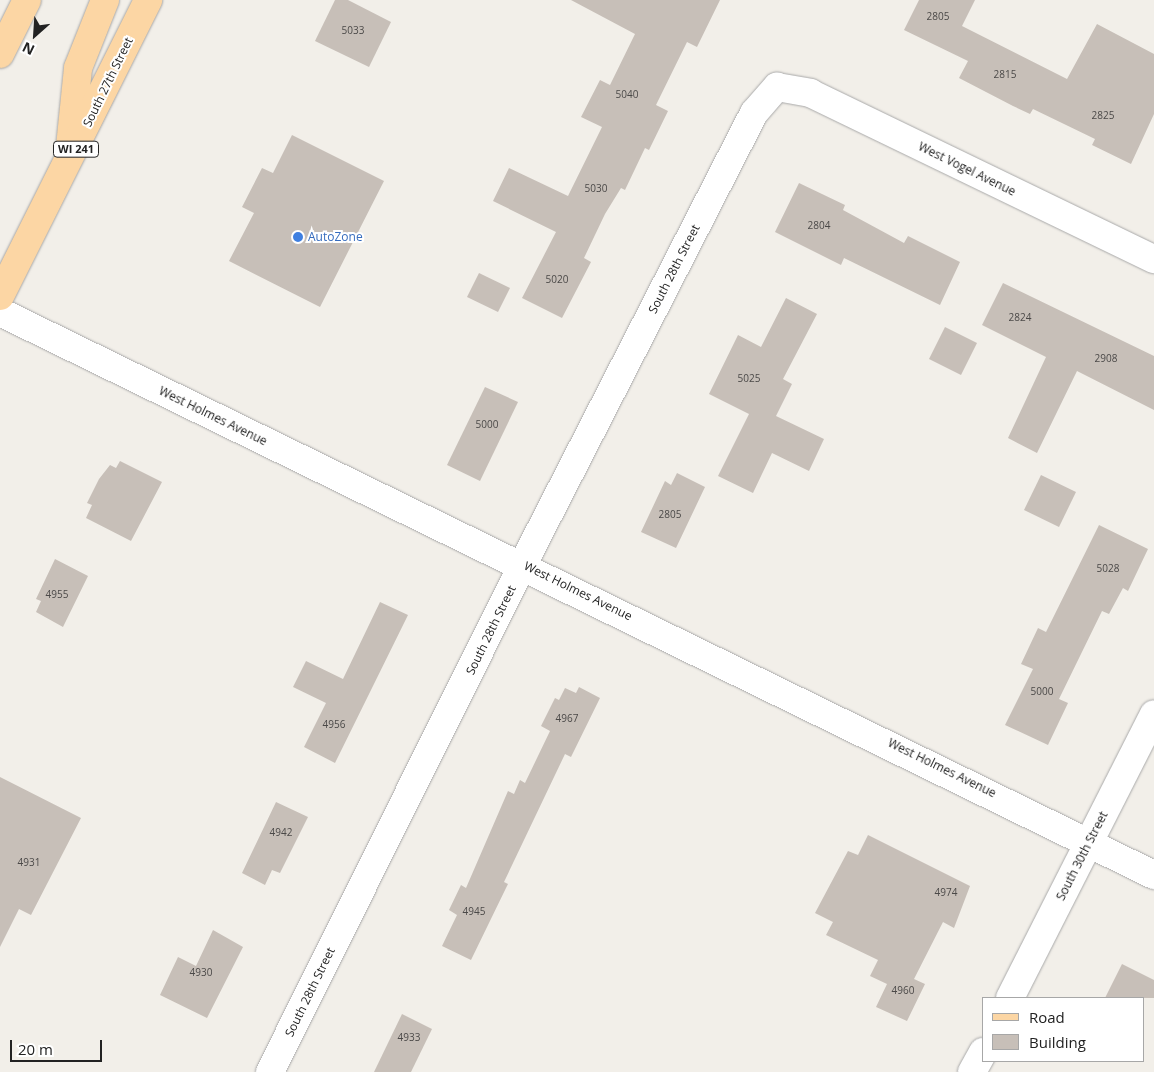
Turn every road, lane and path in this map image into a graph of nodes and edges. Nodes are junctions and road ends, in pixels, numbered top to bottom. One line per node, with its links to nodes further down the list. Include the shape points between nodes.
1 (27, 0): 4 (main road)
2 (105, 0): 6 (main road, via 78,68)
3 (148, 0): 6 (main road, South 27th Street / WI 241)
4 (0, 54)
5 (777, 87): 7 (street, West Vogel Avenue, via 810,93); 10 (street, South 28th Street, via 754,114)
6 (68, 166): 8 (main road, South 27th Street / WI 241)
7 (1154, 259)
8 (0, 296)
9 (0, 312): 10 (street, West Holmes Avenue)
10 (523, 564): 12 (street, West Holmes Avenue); 16 (street, South 28th Street)
11 (1154, 714): 12 (street, South 30th Street)
12 (1090, 840): 13 (street, West Holmes Avenue); 14 (street, South 30th Street)
13 (1154, 875)
14 (1011, 997)
15 (982, 1054): 17 (street)
16 (270, 1072)
17 (972, 1072)

